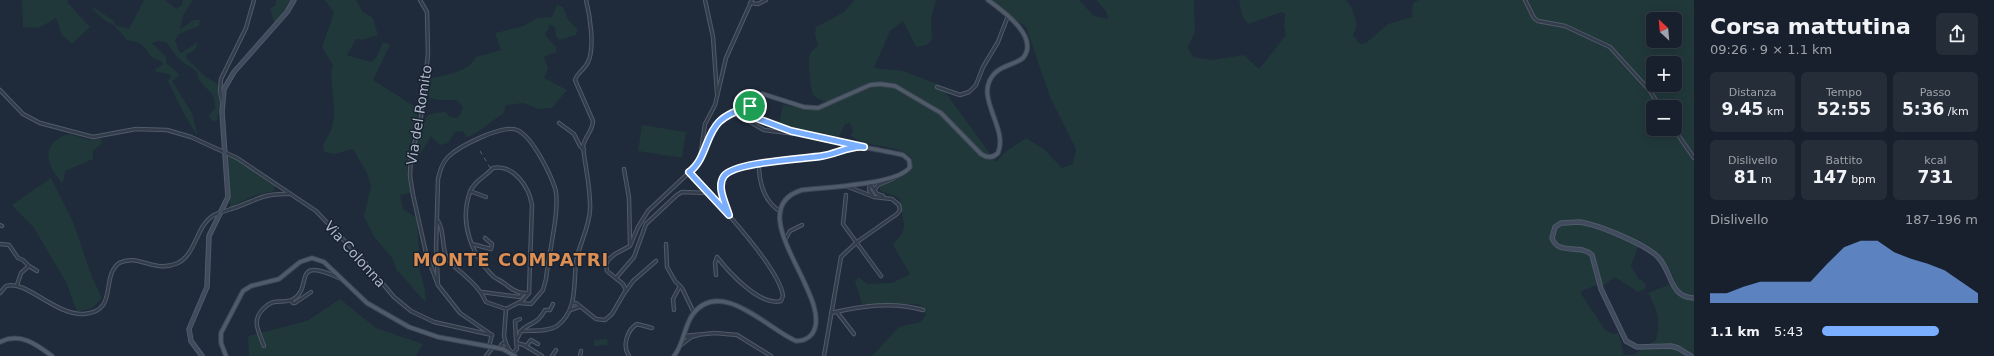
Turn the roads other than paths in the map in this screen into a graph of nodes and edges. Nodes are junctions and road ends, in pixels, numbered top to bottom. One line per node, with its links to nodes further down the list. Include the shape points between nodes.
1 (254, 0): 15 (street, via 246,28 221,79)
2 (294, 0): 15 (street, via 287,12 233,73 225,87)
3 (420, 0): 62 (street, Via del Romito, via 427,12 428,54 420,125 410,158 411,183 426,253)
4 (586, 0): 22 (street, via 591,51 588,62 575,79 593,120 585,139)
5 (705, 0): 13 (street, via 713,37)
6 (766, 0): 9 (street, via 758,4)
7 (988, 0): 10 (main road)
8 (1525, 0): 14 (street, via 1534,18 1565,26 1610,47)
9 (751, 2): 13 (street, via 727,54)
10 (1008, 15): 11 (street, via 998,42 973,90 960,95); 16 (main road, via 1023,34 1027,49 1022,58 998,70 989,83 988,97 1000,142 999,151 994,156 983,155 941,113 895,86 871,85 814,108 762,94 754,98)
11 (937, 88)
12 (0, 90): 23 (street, Via Colonna, via 23,114 40,124 93,137 135,129 166,130 191,137)
13 (717, 95): 25 (street, via 714,109 706,124)
14 (1656, 100)
15 (223, 104): 23 (street)
16 (750, 106): 17 (street); 19 (main road, via 751,112 758,119)
17 (729, 114): 19 (street, via 740,116 764,130); 25 (street, via 715,126)
18 (559, 123): 22 (street, via 574,133)
19 (800, 134): 21 (main road)
20 (1679, 136): 24 (street)
21 (864, 147): 29 (main road, via 905,156 910,162 910,167); 37 (street, via 731,170 722,180)
22 (584, 150): 70 (street, via 589,218 577,258)
23 (226, 153): 35 (street, Via Colonna, via 244,162); 42 (street, via 228,196)
24 (1694, 158)
25 (698, 164): 28 (street)
26 (624, 169): 53 (street, via 629,198)
27 (759, 169): 43 (street, via 760,183 768,199)
28 (689, 172): 34 (street); 53 (street, via 648,211 638,226)
29 (900, 175): 30 (main road); 33 (street, via 878,185)
30 (870, 183): 31 (main road); 33 (street); 39 (street, via 869,191)
31 (841, 186): 39 (street); 43 (main road, via 802,190 787,199)
32 (470, 191): 38 (street); 51 (street, via 466,223); 68 (street, via 497,167 506,168 518,177 527,189 532,205)
33 (876, 192): 41 (street, via 879,196 895,198)
34 (708, 193): 40 (street); 60 (street, via 682,192 659,211 646,224 634,257)
35 (290, 194): 42 (street, via 262,196); 89 (street, Via Colonna, via 324,219 362,258 394,297 411,311 434,322)
36 (846, 195): 49 (street, via 843,223)
37 (723, 196): 40 (street, via 721,202); 44 (street)
38 (486, 197)
39 (877, 198): 41 (street, via 892,199)
40 (716, 201): 44 (street)
41 (899, 205): 49 (street, via 900,210 897,214)
42 (222, 211): 61 (street, via 207,221 180,262 160,267 133,260 118,264 111,274 105,303 93,312 77,314 63,311); 106 (street, via 208,238 206,290 189,328 191,341)
43 (781, 212): 48 (main road, via 780,227)
44 (729, 215): 57 (street, via 774,275 783,296 780,300 774,301 756,295 734,277 717,257)
45 (438, 221): 62 (street); 64 (street, via 448,260); 73 (street, via 438,179 448,157 477,140 507,128 518,130 527,136 551,177 558,203 543,290 531,304)
46 (802, 225): 48 (street, via 790,231)
47 (485, 238): 51 (street, via 492,244 491,249)
48 (784, 240): 82 (main road, via 814,307 815,327 809,338 802,341 792,339 745,308 730,303 709,303)
49 (857, 242): 58 (street); 83 (street, via 840,260)
50 (0, 244): 55 (street, via 9,245 18,258)
51 (471, 244): 67 (street, via 494,277)
52 (666, 244): 63 (street, via 667,267)
53 (630, 246): 60 (street, via 607,262 607,271)
54 (656, 261): 69 (street, via 633,281)
55 (29, 266): 56 (street); 61 (street, via 21,273)
56 (37, 270)
57 (716, 275)
58 (881, 276)
59 (338, 278): 72 (street, via 318,269 310,271 305,276 300,291); 100 (main road, via 369,305 413,328 438,337); 107 (main road, via 322,261 310,258 299,263 279,280 247,288 221,333)
60 (616, 278): 69 (street, via 625,286)
61 (17, 285): 66 (street, via 7,285)
62 (438, 285): 89 (street, Via del Romito, via 460,313)
63 (680, 286): 78 (street, via 673,299); 82 (street)
64 (481, 291): 67 (street, via 520,297); 77 (street, via 486,302)
65 (311, 292): 72 (street, via 295,303)
66 (0, 293)
67 (523, 293): 68 (street)
68 (529, 293): 73 (street)
69 (626, 293): 76 (street, via 605,320 596,319)
70 (574, 296): 74 (street); 76 (street)
71 (1694, 298): 116 (street, via 1686,298 1679,294 1663,263 1648,250 1590,224 1567,222 1556,226 1552,238 1557,246 1563,249 1581,248 1592,255 1601,289 1626,341 1637,347 1671,346)
72 (291, 300): 97 (street, via 271,303 258,316 256,325)
73 (520, 303): 77 (street)
74 (572, 303): 76 (street, via 573,306); 80 (street)
75 (553, 304): 87 (street, via 550,310 544,310 537,322 525,326)
76 (580, 306): 80 (street)
77 (506, 309): 91 (street)
78 (674, 310)
79 (923, 310): 81 (street, via 897,306 862,306)
80 (568, 311): 87 (street, via 562,322 554,328 521,331)
81 (836, 312): 83 (street); 88 (street)
82 (694, 313): 86 (main road)
83 (832, 313): 115 (street)
84 (520, 319): 94 (street, via 515,321)
85 (652, 328): 112 (street, via 637,324 634,326 626,340 626,351)
86 (687, 328): 90 (street); 92 (main road)
87 (519, 334): 94 (street)
88 (854, 334)
89 (492, 335): 100 (street)
90 (693, 335): 92 (street, via 688,338); 99 (street); 114 (street, via 737,335)
91 (504, 336): 96 (street); 101 (street)
92 (684, 336): 99 (main road)
93 (0, 342): 105 (main road, via 12,338 26,340)
94 (517, 342): 98 (street); 104 (street)
95 (538, 344): 98 (street, via 531,340)
96 (507, 345): 101 (street, via 506,348); 101 (street, via 503,343); 104 (street)
97 (264, 346)
98 (526, 346): 109 (street)
99 (681, 346): 113 (main road)
100 (492, 347): 101 (main road); 108 (street)
101 (502, 347): 104 (main road)
102 (556, 350): 110 (street)
103 (581, 351): 111 (street)
104 (514, 355)
105 (52, 356)
106 (202, 356)
107 (226, 356)
108 (486, 356)
109 (542, 356)
110 (552, 356)
111 (580, 356)
112 (629, 356)
113 (674, 356)
114 (771, 356)
115 (824, 356)
116 (1691, 356)

